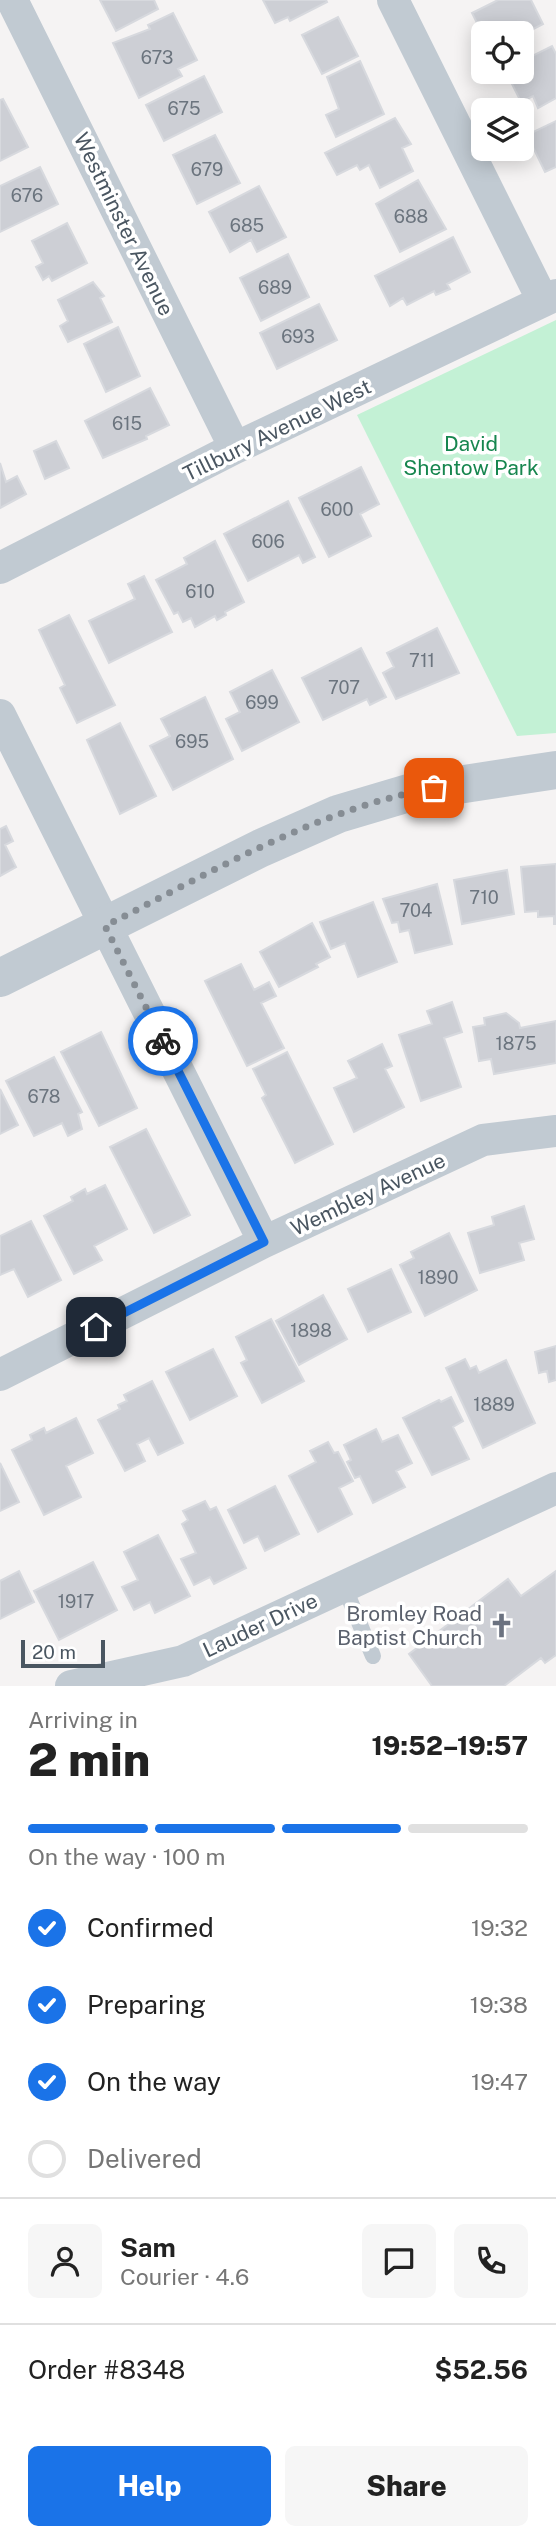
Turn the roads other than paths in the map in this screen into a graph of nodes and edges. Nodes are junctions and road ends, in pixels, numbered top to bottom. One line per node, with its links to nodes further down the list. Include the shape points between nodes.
1 (12, 0): 4 (street, Westminster Avenue)
2 (393, 0): 3 (street)
3 (550, 298): 4 (street, Tillbury Avenue West)
4 (235, 448): 5 (street, Tillbury Avenue West)
5 (0, 569)
6 (0, 716): 8 (street)
7 (556, 771): 8 (street, via 412,792 338,814)
8 (105, 926): 9 (street); 11 (street)
9 (0, 978)
10 (556, 1131): 11 (street, Wembley Avenue, via 483,1140)
11 (264, 1242): 12 (street, Wembley Avenue)
12 (0, 1376)
13 (556, 1488): 14 (street, Lauder Drive)
14 (344, 1586): 15 (lane); 16 (street, Lauder Drive, via 183,1661)
15 (373, 1656)
16 (71, 1686)

